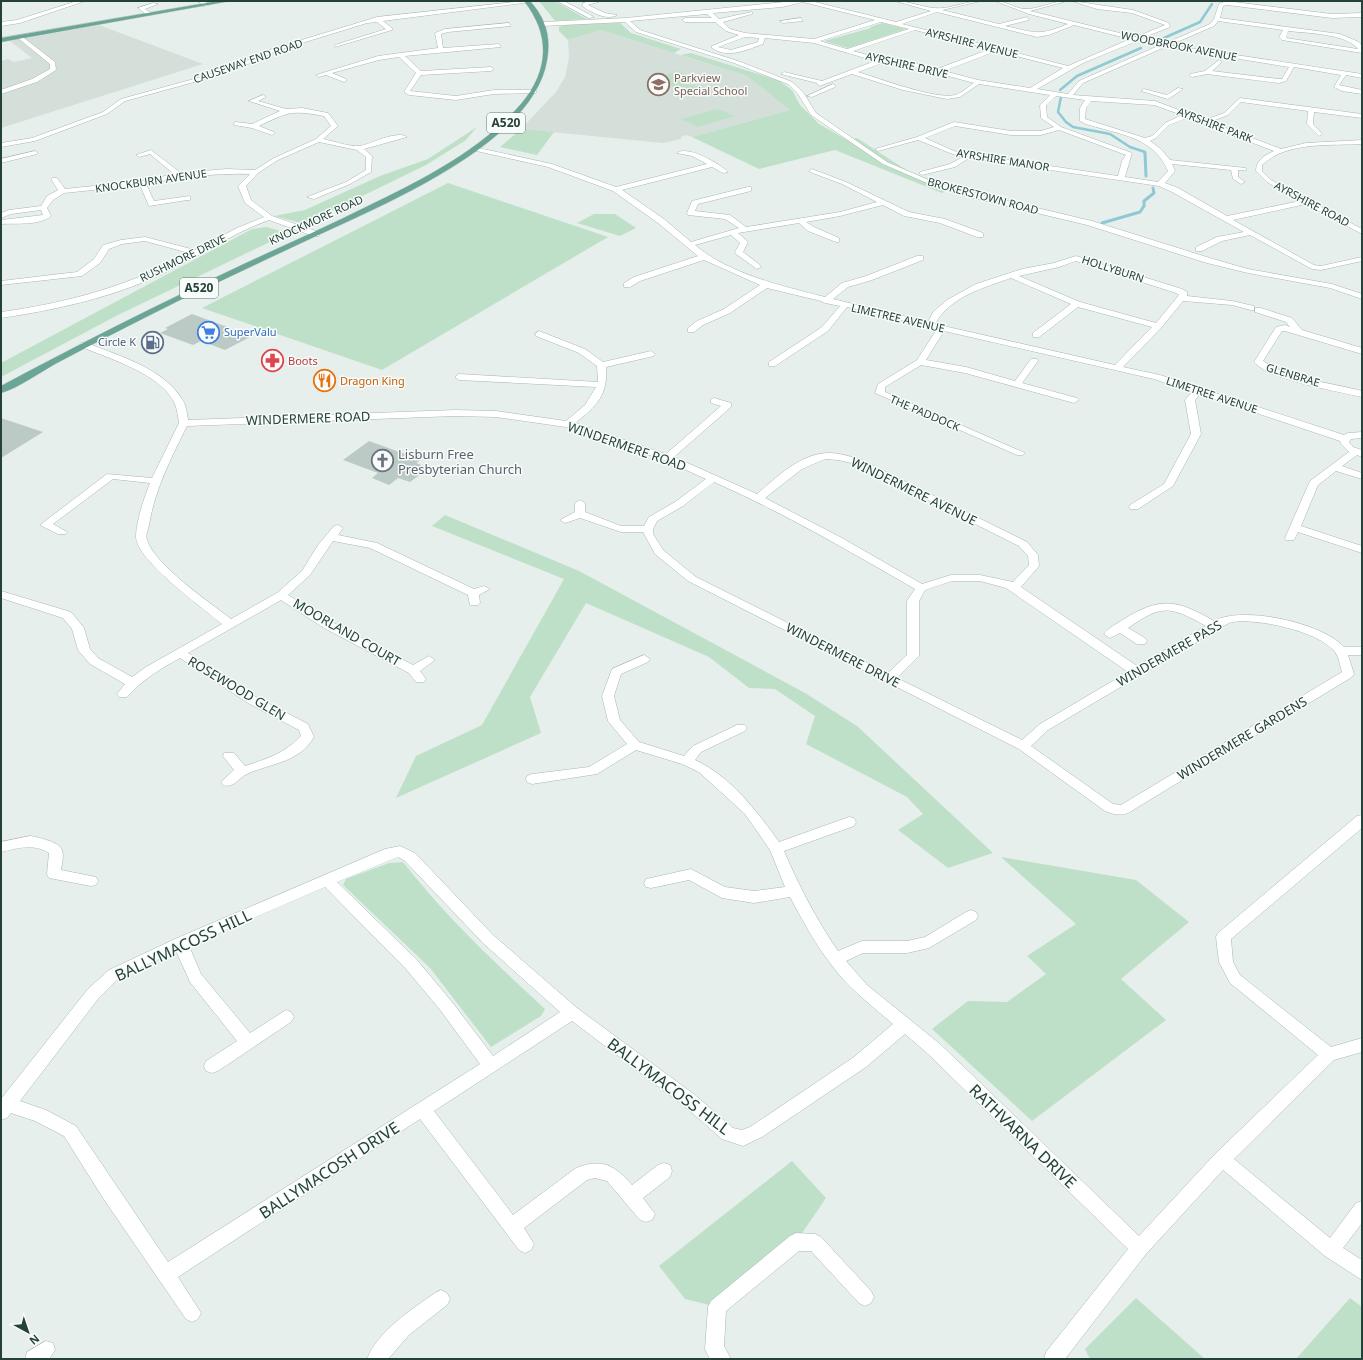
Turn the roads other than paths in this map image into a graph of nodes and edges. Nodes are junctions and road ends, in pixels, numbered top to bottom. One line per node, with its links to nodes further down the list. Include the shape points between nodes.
1 (82, 1): 41 (street, via 18,22)
2 (227, 1): 15 (main road)
3 (527, 1): 25 (street, CAUSEWAY END ROAD); 42 (main road, KNOCKMORE ROAD / A520)
4 (560, 1): 38 (street, via 591,16)
5 (598, 1): 19 (street, via 584,4 608,16)
6 (761, 1): 14 (street)
7 (801, 1): 22 (street)
8 (805, 1): 18 (street, AYRSHIRE AVENUE)
9 (898, 1): 23 (street)
10 (978, 1): 23 (street)
11 (998, 1): 24 (street, WOODBROOK AVENUE)
12 (1064, 1): 24 (street)
13 (1075, 1): 54 (street, via 1097,8 1133,12 1168,25)
14 (742, 2)
15 (203, 3): 27 (main road)
16 (722, 3): 22 (street)
17 (155, 4): 27 (street, via 141,8)
18 (823, 6): 21 (street); 37 (street, AYRSHIRE AVENUE)
19 (694, 7)
20 (794, 9): 39 (street, via 742,14 731,20)
21 (807, 9)
22 (729, 10): 26 (street)
23 (937, 10): 43 (street); 45 (street)
24 (1026, 11): 40 (street, WOODBROOK AVENUE)
25 (467, 12): 28 (street); 29 (street); 32 (street, CAUSEWAY END ROAD)
26 (708, 12): 35 (street); 39 (street, AYRSHIRE DRIVE)
27 (149, 14): 49 (main road)
28 (479, 14)
29 (457, 15)
30 (1362, 15): 34 (street, via 1332,16 1233,3 1221,5)
31 (785, 18): 36 (street)
32 (377, 19): 57 (street, via 390,29); 118 (street, CAUSEWAY END ROAD, via 274,50 203,78 123,100 105,113 63,130 33,140)
33 (1027, 19): 45 (street)
34 (1217, 19): 47 (street); 61 (street, via 1212,25)
35 (626, 20): 38 (street); 48 (street)
36 (801, 20)
37 (881, 20): 43 (street, AYRSHIRE AVENUE); 58 (street)
38 (594, 21): 42 (street)
39 (718, 21): 48 (street, via 681,20); 51 (street, AYRSHIRE DRIVE, via 735,34)
40 (1074, 23): 45 (street, via 1039,35); 54 (street, WOODBROOK AVENUE)
41 (1, 24)
42 (543, 24): 92 (main road, KNOCKMORE ROAD / A520, via 548,55 542,79)
43 (896, 24): 46 (street, AYRSHIRE AVENUE)
44 (509, 25): 63 (street, via 438,33)
45 (1000, 26)
46 (915, 28): 62 (street, AYRSHIRE AVENUE); 64 (street)
47 (1287, 28): 55 (street); 65 (street, via 1282,37 1284,39)
48 (635, 29): 87 (street, via 736,62)
49 (20, 36): 56 (main road); 91 (street, via 53,63 53,70 44,78)
50 (337, 36): 57 (street)
51 (744, 36): 53 (street, AYRSHIRE DRIVE); 53 (street, via 714,47 732,52 761,43)
52 (1356, 36): 55 (street)
53 (762, 37): 58 (street, AYRSHIRE DRIVE)
54 (1135, 38): 61 (street, WOODBROOK AVENUE); 73 (street)
55 (1345, 38): 65 (street, via 1357,43)
56 (1, 40)
57 (353, 41): 59 (street)
58 (814, 41): 64 (street, AYRSHIRE DRIVE)
59 (337, 46)
60 (499, 46): 63 (street)
61 (1166, 46): 71 (street, WOODBROOK AVENUE); 97 (street, via 1081,82)
62 (996, 49): 73 (street, AYRSHIRE AVENUE); 75 (street)
63 (441, 50): 66 (street)
64 (847, 51): 67 (street, AYRSHIRE DRIVE)
65 (1362, 51)
66 (398, 54): 78 (street); 79 (street)
67 (881, 61): 70 (street, AYRSHIRE DRIVE); 76 (street)
68 (929, 61): 70 (street)
69 (1219, 62): 77 (street)
70 (919, 66): 75 (street, AYRSHIRE DRIVE)
71 (1292, 66): 77 (street, via 1284,80 1279,81); 80 (street, WOODBROOK AVENUE)
72 (776, 68): 76 (street, via 780,73 822,84)
73 (1070, 68): 88 (street)
74 (491, 69): 79 (street)
75 (938, 71): 85 (street, AYRSHIRE DRIVE)
76 (853, 72): 85 (street, via 921,92 953,97)
77 (1207, 72): 82 (street)
78 (326, 73): 81 (street); 84 (street)
79 (419, 73): 92 (street, via 408,93 456,98 500,91)
80 (1344, 74): 83 (street, WOODBROOK AVENUE); 95 (street, via 1336,86)
81 (319, 75)
82 (1192, 75)
83 (1362, 76)
84 (344, 80)
85 (978, 82): 88 (street, AYRSHIRE DRIVE)
86 (838, 84): 93 (street)
87 (795, 86): 93 (street); 174 (street, BROKERSTOWN ROAD, via 814,114 885,163 929,182 968,194 1089,222 1232,267 1332,286)
88 (1033, 89): 94 (street, AYRSHIRE DRIVE)
89 (1180, 89): 96 (street, AYRSHIRE PARK, via 1168,97)
90 (1144, 91): 96 (street, AYRSHIRE PARK)
91 (1, 92)
92 (534, 92): 120 (main road, KNOCKMORE ROAD / A520, via 512,118)
93 (820, 92): 98 (street)
94 (1055, 92): 97 (street, AYRSHIRE DRIVE); 109 (street, via 1043,105 1043,112 1044,118)
95 (1362, 92)
96 (1156, 94): 101 (street)
97 (1070, 95): 100 (street, AYRSHIRE DRIVE)
98 (810, 96)
99 (263, 97): 103 (street, via 252,101)
100 (1089, 99): 101 (street, AYRSHIRE PARK); 115 (street, via 1083,108 1084,122 1109,127)
101 (1148, 101): 104 (street, AYRSHIRE PARK)
102 (1311, 109): 105 (street); 106 (street, via 1240,100 1232,110 1221,117); 111 (street, via 1310,124 1322,134)
103 (286, 111): 108 (street); 114 (street, via 302,110 326,114 335,126)
104 (1188, 116): 106 (street, AYRSHIRE PARK); 115 (street, via 1167,124 1154,137)
105 (1362, 116)
106 (1204, 122): 121 (street, AYRSHIRE PARK)
107 (236, 124): 108 (street)
108 (253, 126): 110 (street)
109 (1059, 128): 113 (street, via 1041,133 1011,133 954,124); 138 (street, via 1130,154)
110 (272, 133)
111 (1310, 135)
112 (404, 137): 119 (street)
113 (919, 138): 117 (street, via 881,151); 125 (street, AYRSHIRE MANOR)
114 (318, 140): 119 (street); 133 (street, via 276,159)
115 (1145, 141): 127 (street, via 1158,149)
116 (1362, 142): 121 (street, AYRSHIRE ROAD)
117 (871, 144)
118 (1, 145)
119 (359, 148): 146 (street, via 369,156 369,171 348,184)
120 (474, 149): 143 (street, LIMETREE AVENUE, via 550,165); 160 (main road, KNOCKMORE ROAD / A520, via 398,194)
121 (1280, 151): 148 (street, AYRSHIRE ROAD, via 1262,160 1259,171 1269,182)
122 (35, 152): 126 (street)
123 (680, 153): 128 (street, via 694,154)
124 (139, 155): 136 (street, via 151,152)
125 (968, 156): 135 (street, via 951,166); 138 (street, AYRSHIRE MANOR)
126 (1, 161)
127 (1168, 162): 130 (street); 142 (street, via 1172,171)
128 (712, 165): 134 (street); 143 (street)
129 (912, 168): 135 (street)
130 (1234, 168): 131 (street); 140 (street, via 1235,178)
131 (1244, 169)
132 (812, 171): 149 (street, via 844,183)
133 (256, 172): 136 (street, KNOCKBURN AVENUE, via 226,171); 152 (street, via 242,186 248,201)
134 (725, 172)
135 (922, 174): 137 (street)
136 (179, 175): 141 (street, KNOCKBURN AVENUE)
137 (930, 178)
138 (1121, 178): 142 (street, AYRSHIRE MANOR)
139 (55, 179): 145 (street)
140 (1241, 182)
141 (142, 183): 145 (street, KNOCKBURN AVENUE); 147 (street, via 152,204)
142 (1160, 184): 153 (street, AYRSHIRE MANOR)
143 (616, 189): 163 (street, LIMETREE AVENUE, via 661,221)
144 (748, 189): 156 (street, via 695,203 691,213 727,217)
145 (62, 191): 150 (street, via 50,198)
146 (311, 197)
147 (187, 198)
148 (1307, 202): 153 (street); 158 (street, AYRSHIRE ROAD)
149 (883, 203): 154 (street, via 840,214); 161 (street, via 907,214 942,221)
150 (43, 208): 151 (street, via 9,212); 155 (street, via 47,216 39,219)
151 (1, 216)
152 (269, 218): 160 (street); 165 (street, RUSHMORE DRIVE, via 250,224)
153 (1226, 219): 159 (street, AYRSHIRE MANOR)
154 (800, 220): 156 (street); 162 (street, via 811,229)
155 (1, 222)
156 (745, 229): 157 (street)
157 (731, 232): 163 (street); 169 (street, via 744,242 739,252)
158 (1362, 232)
159 (1250, 233): 164 (street, via 1220,239); 168 (street, AYRSHIRE MANOR, via 1312,267 1321,268)
160 (316, 234): 187 (main road, KNOCKMORE ROAD / A520)
161 (980, 235)
162 (836, 240)
163 (688, 245): 166 (street, LIMETREE AVENUE)
164 (1199, 249)
165 (195, 252): 171 (street, via 145,239 121,242 106,247 97,261 79,274); 179 (street, RUSHMORE DRIVE, via 158,272 113,290 50,307)
166 (704, 257): 172 (street, via 637,279); 173 (street, LIMETREE AVENUE)
167 (920, 258): 176 (street, via 845,285)
168 (1362, 259)
169 (757, 266)
170 (1013, 276): 175 (street, HOLLYBURN, via 1076,258 1179,291 1184,294); 177 (street); 180 (street, HOLLYBURN, via 979,286 950,302 936,314)
171 (1, 283)
172 (627, 285)
173 (766, 285): 176 (street, LIMETREE AVENUE); 183 (street, via 727,311)
174 (1362, 297)
175 (1181, 298): 181 (street); 184 (street, GLENBRAE, via 1232,303 1255,309 1289,320)
176 (825, 301): 178 (street, LIMETREE AVENUE)
177 (1076, 304): 181 (street); 186 (street)
178 (845, 306): 180 (street, LIMETREE AVENUE); 192 (street, via 824,329)
179 (1, 315)
180 (930, 326): 182 (street, LIMETREE AVENUE)
181 (1158, 326): 194 (street)
182 (942, 328): 191 (street, THE PADDOCK); 194 (street, LIMETREE AVENUE)
183 (691, 330)
184 (1298, 331): 188 (street, GLENBRAE); 200 (street, GLENBRAE, via 1279,329 1258,362 1265,368)
185 (539, 334): 193 (street, via 582,351)
186 (1036, 336)
187 (84, 345): 198 (main road, KNOCKMORE ROAD / A520); 203 (street, via 121,359 164,383 178,400)
188 (1362, 351)
189 (651, 354): 193 (street)
190 (1034, 361): 197 (street)
191 (920, 362): 197 (street, via 966,370); 207 (street, THE PADDOCK, via 881,386 880,393)
192 (772, 364)
193 (601, 365): 196 (street)
194 (1117, 368): 199 (street, LIMETREE AVENUE, via 1157,377)
195 (459, 377): 196 (street)
196 (602, 384): 204 (street, via 582,414)
197 (1016, 385): 201 (street)
198 (1, 390)
199 (1198, 391): 206 (street, LIMETREE AVENUE); 215 (street, via 1190,400 1196,434 1168,486)
200 (1362, 394)
201 (1074, 400)
202 (714, 401): 209 (street, via 728,404)
203 (184, 423): 204 (street, WINDERMERE ROAD, via 455,413 496,414); 213 (street)
204 (568, 424): 209 (street, WINDERMERE ROAD)
205 (1362, 434): 206 (street)
206 (1345, 439): 208 (street, via 1346,446)
207 (1020, 453)
208 (1359, 453): 210 (street)
209 (667, 458): 212 (street, WINDERMERE ROAD)
210 (1337, 468): 211 (street); 217 (street, via 1314,483)
211 (1362, 476)
212 (714, 478): 214 (street, WINDERMERE ROAD); 219 (street, via 679,504 653,519)
213 (156, 481): 220 (street, via 112,476 45,525); 229 (street, via 145,508 141,539 152,557 176,580)
214 (758, 498): 224 (street, WINDERMERE ROAD); 225 (street, WINDERMERE AVENUE, via 804,463 815,458 839,456 859,462 1023,544 1033,555 1034,566)
215 (1134, 507)
216 (565, 520): 219 (street, via 580,509 607,525)
217 (1294, 526): 222 (street); 223 (street)
218 (338, 528): 221 (street, ROSEWOOD GLEN)
219 (648, 528): 238 (street, WINDERMERE DRIVE, via 648,534 660,552 692,579)
220 (62, 532)
221 (330, 537): 226 (street, via 373,545 473,598); 228 (street, ROSEWOOD GLEN, via 306,573)
222 (1290, 538)
223 (1362, 550)
224 (921, 588): 225 (street, via 951,578 980,578); 238 (street, via 913,601 913,656)
225 (1014, 588): 237 (street)
226 (484, 589)
227 (1, 594): 239 (street, via 67,615 78,628 84,650 94,661)
228 (281, 595): 229 (street, ROSEWOOD GLEN); 236 (street, MOORLAND COURT, via 328,625 416,674)
229 (229, 623): 233 (street, ROSEWOOD GLEN)
230 (1214, 626): 231 (street, via 1189,612 1172,606 1158,606 1115,631); 234 (street, WINDERMERE PASS, via 1238,618 1305,629 1325,638); 237 (street, WINDERMERE PASS)
231 (1141, 641)
232 (1362, 651): 234 (street)
233 (180, 653): 239 (street, ROSEWOOD GLEN); 246 (street, ROSEWOOD GLEN, via 252,700 304,727 308,737 298,747 278,760)
234 (1342, 655): 249 (street, WINDERMERE GARDENS, via 1348,674)
235 (644, 659): 242 (street, via 616,672 608,696 614,721)
236 (429, 660)
237 (1137, 672): 243 (street, WINDERMERE PASS, via 1044,727)
238 (890, 678): 243 (street, WINDERMERE DRIVE)
239 (133, 683): 240 (street, ROSEWOOD GLEN)
240 (123, 694)
241 (741, 728): 245 (street, via 697,749)
242 (635, 745): 245 (street, RATHVARNA DRIVE); 247 (street, via 592,771)
243 (1023, 746): 249 (street, WINDERMERE DRIVE, via 1110,808)
244 (229, 756): 246 (street)
245 (687, 761): 253 (street, RATHVARNA DRIVE, via 704,769 750,811)
246 (242, 771): 248 (street, ROSEWOOD GLEN)
247 (532, 778)
248 (228, 782)
249 (1124, 810)
250 (1362, 820): 266 (street, via 1223,937 1226,962 1235,979)
251 (849, 822): 253 (street)
252 (1, 847): 255 (street, via 35,840 45,843 56,851 54,874)
253 (776, 848): 257 (street, RATHVARNA DRIVE)
254 (327, 880): 259 (street, BALLYMACOSS HILL); 261 (street, BALLYMACOSS HILL, via 390,853 400,852 410,857 488,939); 268 (street, via 400,951)
255 (91, 881)
256 (651, 883): 257 (street, via 692,874 722,892 754,897)
257 (794, 890): 260 (street, RATHVARNA DRIVE, via 814,929)
258 (971, 916): 260 (street, via 929,942 907,948 862,947)
259 (180, 943): 264 (street, via 195,978); 269 (street, BALLYMACOSS HILL, via 114,974 93,994)
260 (835, 959): 263 (street, RATHVARNA DRIVE, via 862,989)
261 (572, 1013): 263 (street, BALLYMACOSS HILL, via 689,1100 728,1134 743,1138 756,1132 860,1062); 268 (street)
262 (286, 1017): 264 (street)
263 (905, 1024): 278 (street, RATHVARNA DRIVE)
264 (248, 1042): 267 (street)
265 (1362, 1045): 266 (street)
266 (1329, 1055): 271 (street)
267 (212, 1066)
268 (491, 1066): 270 (street, BALLYMACOSH DRIVE)
269 (4, 1108): 281 (street, via 40,1115 70,1131)
270 (423, 1110): 276 (street); 281 (street, BALLYMACOSH DRIVE)
271 (1222, 1159): 278 (street); 279 (street)
272 (664, 1171): 273 (street)
273 (632, 1196): 275 (street); 276 (street, via 612,1175 595,1170 582,1174)
274 (1362, 1209): 279 (street)
275 (646, 1214)
276 (512, 1226): 277 (street)
277 (525, 1244)
278 (1140, 1248): 287 (street)
279 (1331, 1250): 280 (street)
280 (1362, 1271)
281 (166, 1274): 284 (street)
282 (865, 1298): 286 (street, via 815,1243 796,1242 717,1307 714,1348)
283 (441, 1299): 285 (street, via 402,1328)
284 (192, 1313)
285 (376, 1359)
286 (722, 1359)
287 (1054, 1359)

